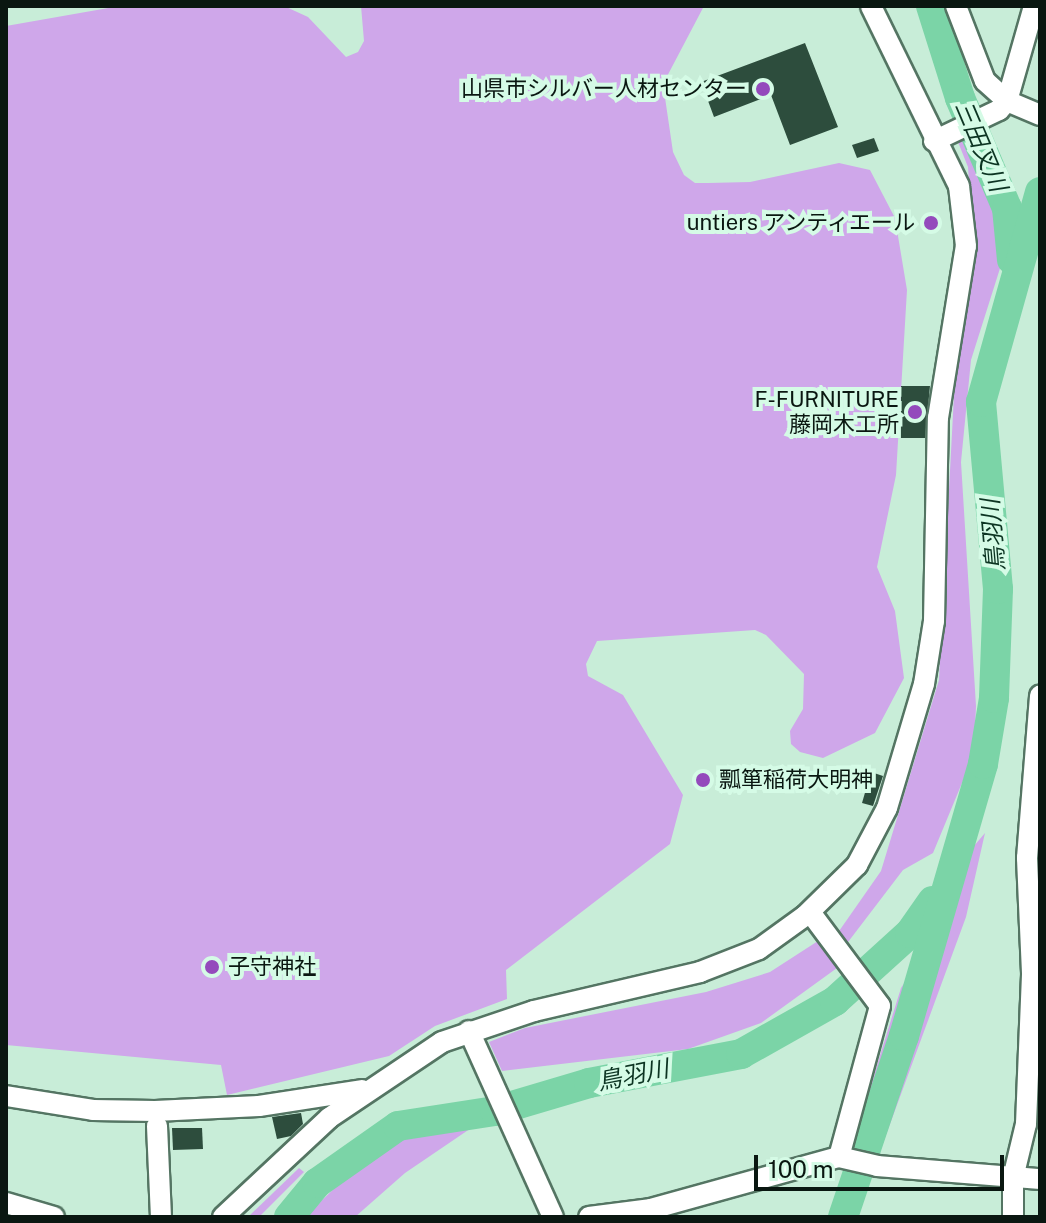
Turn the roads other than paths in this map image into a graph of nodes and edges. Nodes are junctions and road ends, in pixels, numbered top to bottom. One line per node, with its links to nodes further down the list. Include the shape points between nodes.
1 (871, 6): 5 (street)
2 (956, 6): 4 (street, via 985,81)
3 (1034, 6): 4 (street)
4 (1017, 108): 5 (street)
5 (938, 139): 7 (street, via 959,186 966,246 938,418 934,621 924,684 887,808 857,865)
6 (1040, 696): 13 (street, via 1027,858 1032,973 1026,1124)
7 (810, 912): 8 (street, via 759,949 700,972); 12 (street, via 880,1006)
8 (470, 1034): 9 (street, via 442,1042); 19 (street)
9 (366, 1089): 10 (street, via 259,1106 155,1111 93,1110); 18 (street)
10 (6, 1096)
11 (157, 1126): 17 (street)
12 (839, 1157): 13 (street, via 877,1166); 20 (street, via 665,1205)
13 (1013, 1178): 14 (street); 21 (street)
14 (1040, 1179)
15 (6, 1203): 16 (street)
16 (54, 1217)
17 (161, 1217)
18 (223, 1217)
19 (553, 1217)
20 (589, 1217)
21 (1013, 1217)

